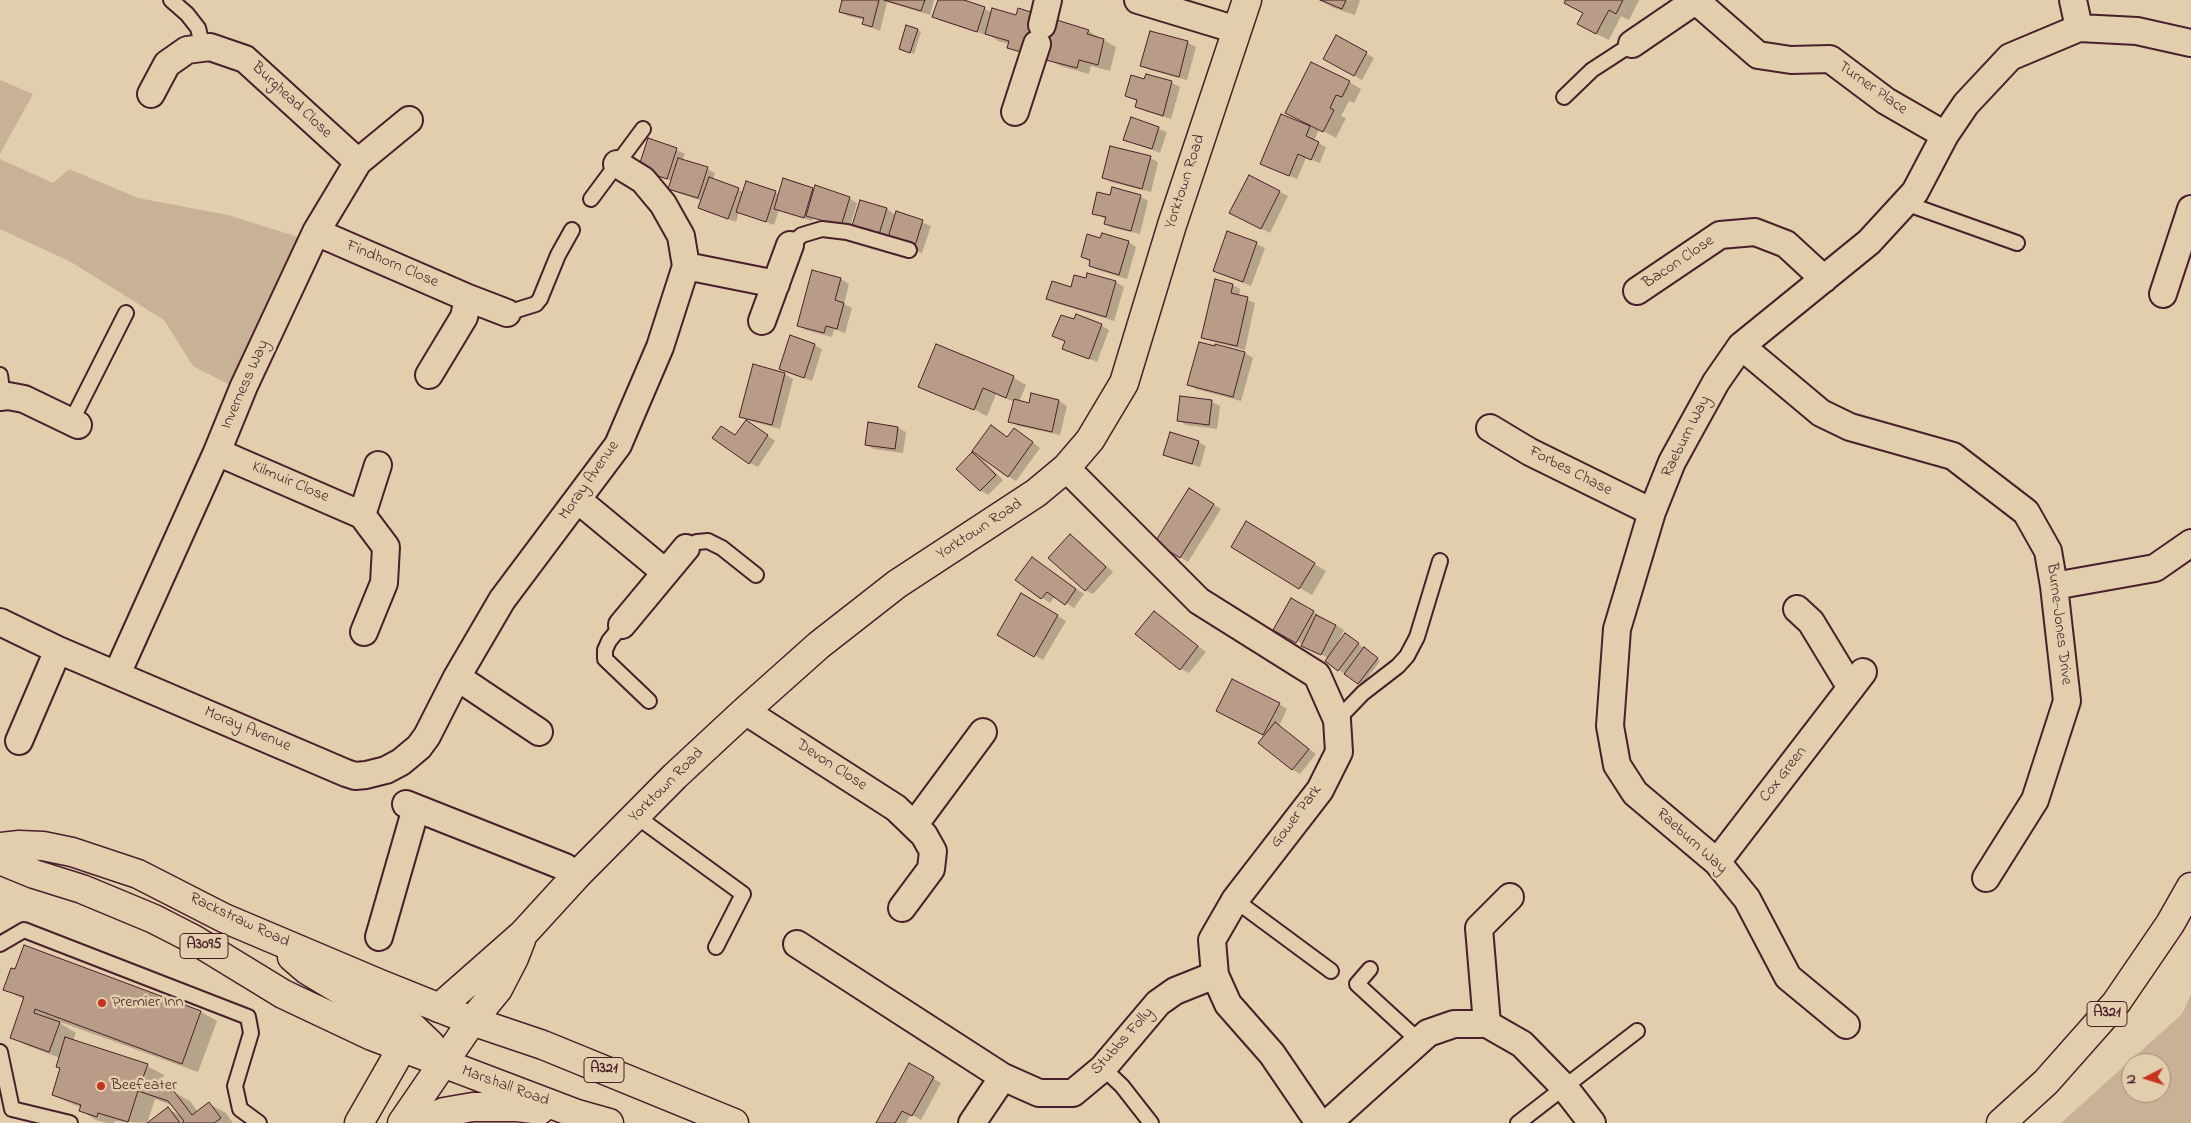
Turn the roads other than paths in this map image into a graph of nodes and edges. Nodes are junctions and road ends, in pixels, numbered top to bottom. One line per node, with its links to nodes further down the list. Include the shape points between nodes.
1 (171, 0): 11 (lane, via 198,28)
2 (1048, 0): 14 (street)
3 (1138, 0): 8 (street)
4 (1247, 0): 8 (main road, Yorktown Road)
5 (1695, 0): 10 (street, Turner Place); 17 (street, Turner Place, via 1758,55 1791,60 1830,59 1886,101)
6 (2074, 0): 7 (street)
7 (2078, 28): 9 (street, Raeburn Way, via 2137,31); 17 (street, Raeburn Way, via 2010,57 1966,104)
8 (1237, 30): 44 (main road, Yorktown Road, via 1124,383 1090,440)
9 (2191, 43)
10 (1632, 44): 13 (lane, via 1592,70)
11 (203, 48): 12 (street, Burghead Close, via 188,50 168,64); 18 (street, Burghead Close, via 210,47 246,59)
12 (151, 94)
13 (1564, 98)
14 (1015, 112)
15 (409, 120): 18 (street, Inverness Way)
16 (643, 129): 19 (lane)
17 (1945, 136): 21 (street, Raeburn Way, via 1915,192)
18 (358, 162): 24 (street, Inverness Way)
19 (617, 164): 20 (lane); 28 (street, Moray Avenue, via 643,180 663,204 681,236)
20 (591, 199)
21 (1905, 203): 25 (lane); 29 (street, Raeburn Way, via 1869,242)
22 (2191, 209): 32 (street)
23 (572, 230): 35 (lane, via 540,299 536,304)
24 (316, 232): 33 (street, Findhorn Close); 42 (street, Inverness Way)
25 (2017, 243)
26 (790, 244): 27 (lane, via 822,229 847,232); 30 (street)
27 (909, 250)
28 (686, 266): 30 (street); 45 (street, Moray Avenue, via 660,348 618,445)
29 (1824, 279): 31 (street, Bacon Close, via 1786,244 1755,232 1720,235); 37 (street, Raeburn Way)
30 (776, 284): 36 (street)
31 (1638, 291)
32 (2163, 294)
33 (468, 298): 35 (street, Findhorn Close); 38 (street, via 464,317)
34 (126, 313): 40 (lane)
35 (507, 313)
36 (762, 321)
37 (1742, 346): 46 (street, Raeburn Way, via 1716,382 1672,462); 53 (street, Burne-Jones Drive, via 1821,413 1850,427 1953,456 2026,512 2048,551)
38 (429, 376)
39 (1, 390): 40 (street, via 8,396 24,399)
40 (74, 423)
41 (1490, 428): 46 (street, Forbes Chase, via 1530,452)
42 (217, 452): 47 (street, Kilmuir Close); 59 (street, Inverness Way)
43 (378, 465): 47 (street)
44 (1066, 468): 62 (main road, Yorktown Road, via 1036,493 897,584 819,645); 63 (street, Gower Park, via 1199,601 1317,675)
45 (578, 500): 51 (street); 60 (street, Moray Avenue, via 502,600)
46 (1652, 512): 71 (street, Raeburn Way, via 1617,629 1610,726 1617,765 1635,793)
47 (362, 514): 57 (street, via 386,547 384,583)
48 (2191, 543): 53 (street, via 2155,568)
49 (686, 548): 51 (street); 52 (lane, via 708,541)
50 (1440, 561): 63 (lane, via 1417,637 1407,656)
51 (665, 572): 56 (street)
52 (756, 574)
53 (2054, 586): 73 (street, Burne-Jones Drive, via 2067,701 2035,800)
54 (1797, 609): 71 (street, Cox Green, via 1857,680)
55 (0, 622): 58 (street, Moray Avenue)
56 (622, 625): 61 (lane, via 609,641 605,659)
57 (364, 632)
58 (58, 650): 59 (street, Moray Avenue); 66 (street)
59 (117, 674): 60 (street, Moray Avenue, via 356,776 386,770 419,747)
60 (457, 677): 64 (street)
61 (649, 701)
62 (744, 711): 67 (main road, Yorktown Road); 68 (street, Devon Close, via 896,808)
63 (1337, 720): 76 (street, Gower Park, via 1339,752 1320,790)
64 (539, 732)
65 (983, 732): 68 (street)
66 (19, 741)
67 (636, 816): 72 (main road, Yorktown Road); 83 (lane, via 743,894)
68 (915, 824): 77 (street, Devon Close, via 933,851 931,868)
69 (0, 847): 80 (main road, Rackstraw Road / A3095, via 43,846 138,874 224,918)
70 (0, 860): 92 (main road, A3095, via 154,919 327,1016)
71 (1717, 862): 90 (street, Raeburn Way, via 1748,899 1788,977)
72 (577, 875): 78 (main road, Yorktown Road); 79 (street, via 565,867 411,806)
73 (1986, 878)
74 (2191, 887): 112 (main road, A321, via 2116,1003 2046,1082)
75 (1510, 897): 89 (street, via 1479,928)
76 (1235, 900): 85 (lane); 86 (street, Gower Park, via 1212,940)
77 (902, 908)
78 (523, 934): 87 (main road, Yorktown Road); 88 (main road, Yorktown Road, via 498,989)
79 (379, 937)
80 (272, 938): 87 (main road, Rackstraw Road / A3095); 92 (main road, A3095, via 307,970 407,1022)
81 (0, 944): 101 (lane, via 24,930 248,1017 251,1033 234,1086 240,1109)
82 (797, 944): 97 (street, Stubbs Folly)
83 (716, 947)
84 (1370, 969): 93 (lane, via 1357,984)
85 (1330, 971)
86 (1216, 976): 96 (street, Stubbs Folly, via 1175,991 1158,1002); 109 (street, Gower Park, via 1228,1004 1272,1054)
87 (439, 1008): 88 (main road, Rackstraw Road / A321); 92 (main road, Yorktown Road)
88 (472, 1021): 95 (main road, Yorktown Road); 106 (main road, A321, via 543,1045)
89 (1487, 1024): 93 (street, via 1454,1024 1428,1033); 98 (street, via 1522,1044)
90 (1846, 1025)
91 (1637, 1031): 98 (lane)
92 (410, 1039): 95 (main road, Marshall Road); 102 (main road, Yorktown Road)
93 (1419, 1041): 109 (street)
94 (0, 1052): 100 (lane, via 12,1109)
95 (442, 1064): 99 (main road, Marshall Road); 103 (main road, Yorktown Road)
96 (1103, 1068): 97 (street, Stubbs Folly, via 1073,1093 1039,1093); 108 (lane)
97 (1002, 1077): 107 (street)
98 (1564, 1088): 110 (lane); 111 (street)
99 (576, 1114): 104 (main road, via 517,1107 473,1107 444,1112); 105 (main road, Marshall Road)
100 (70, 1123)
101 (259, 1123)
102 (359, 1123)
103 (402, 1123)
104 (420, 1123)
105 (608, 1123)
106 (734, 1123)
107 (972, 1123)
108 (1151, 1123)
109 (1320, 1123)
110 (1518, 1123)
111 (1592, 1123)
112 (2001, 1123)

